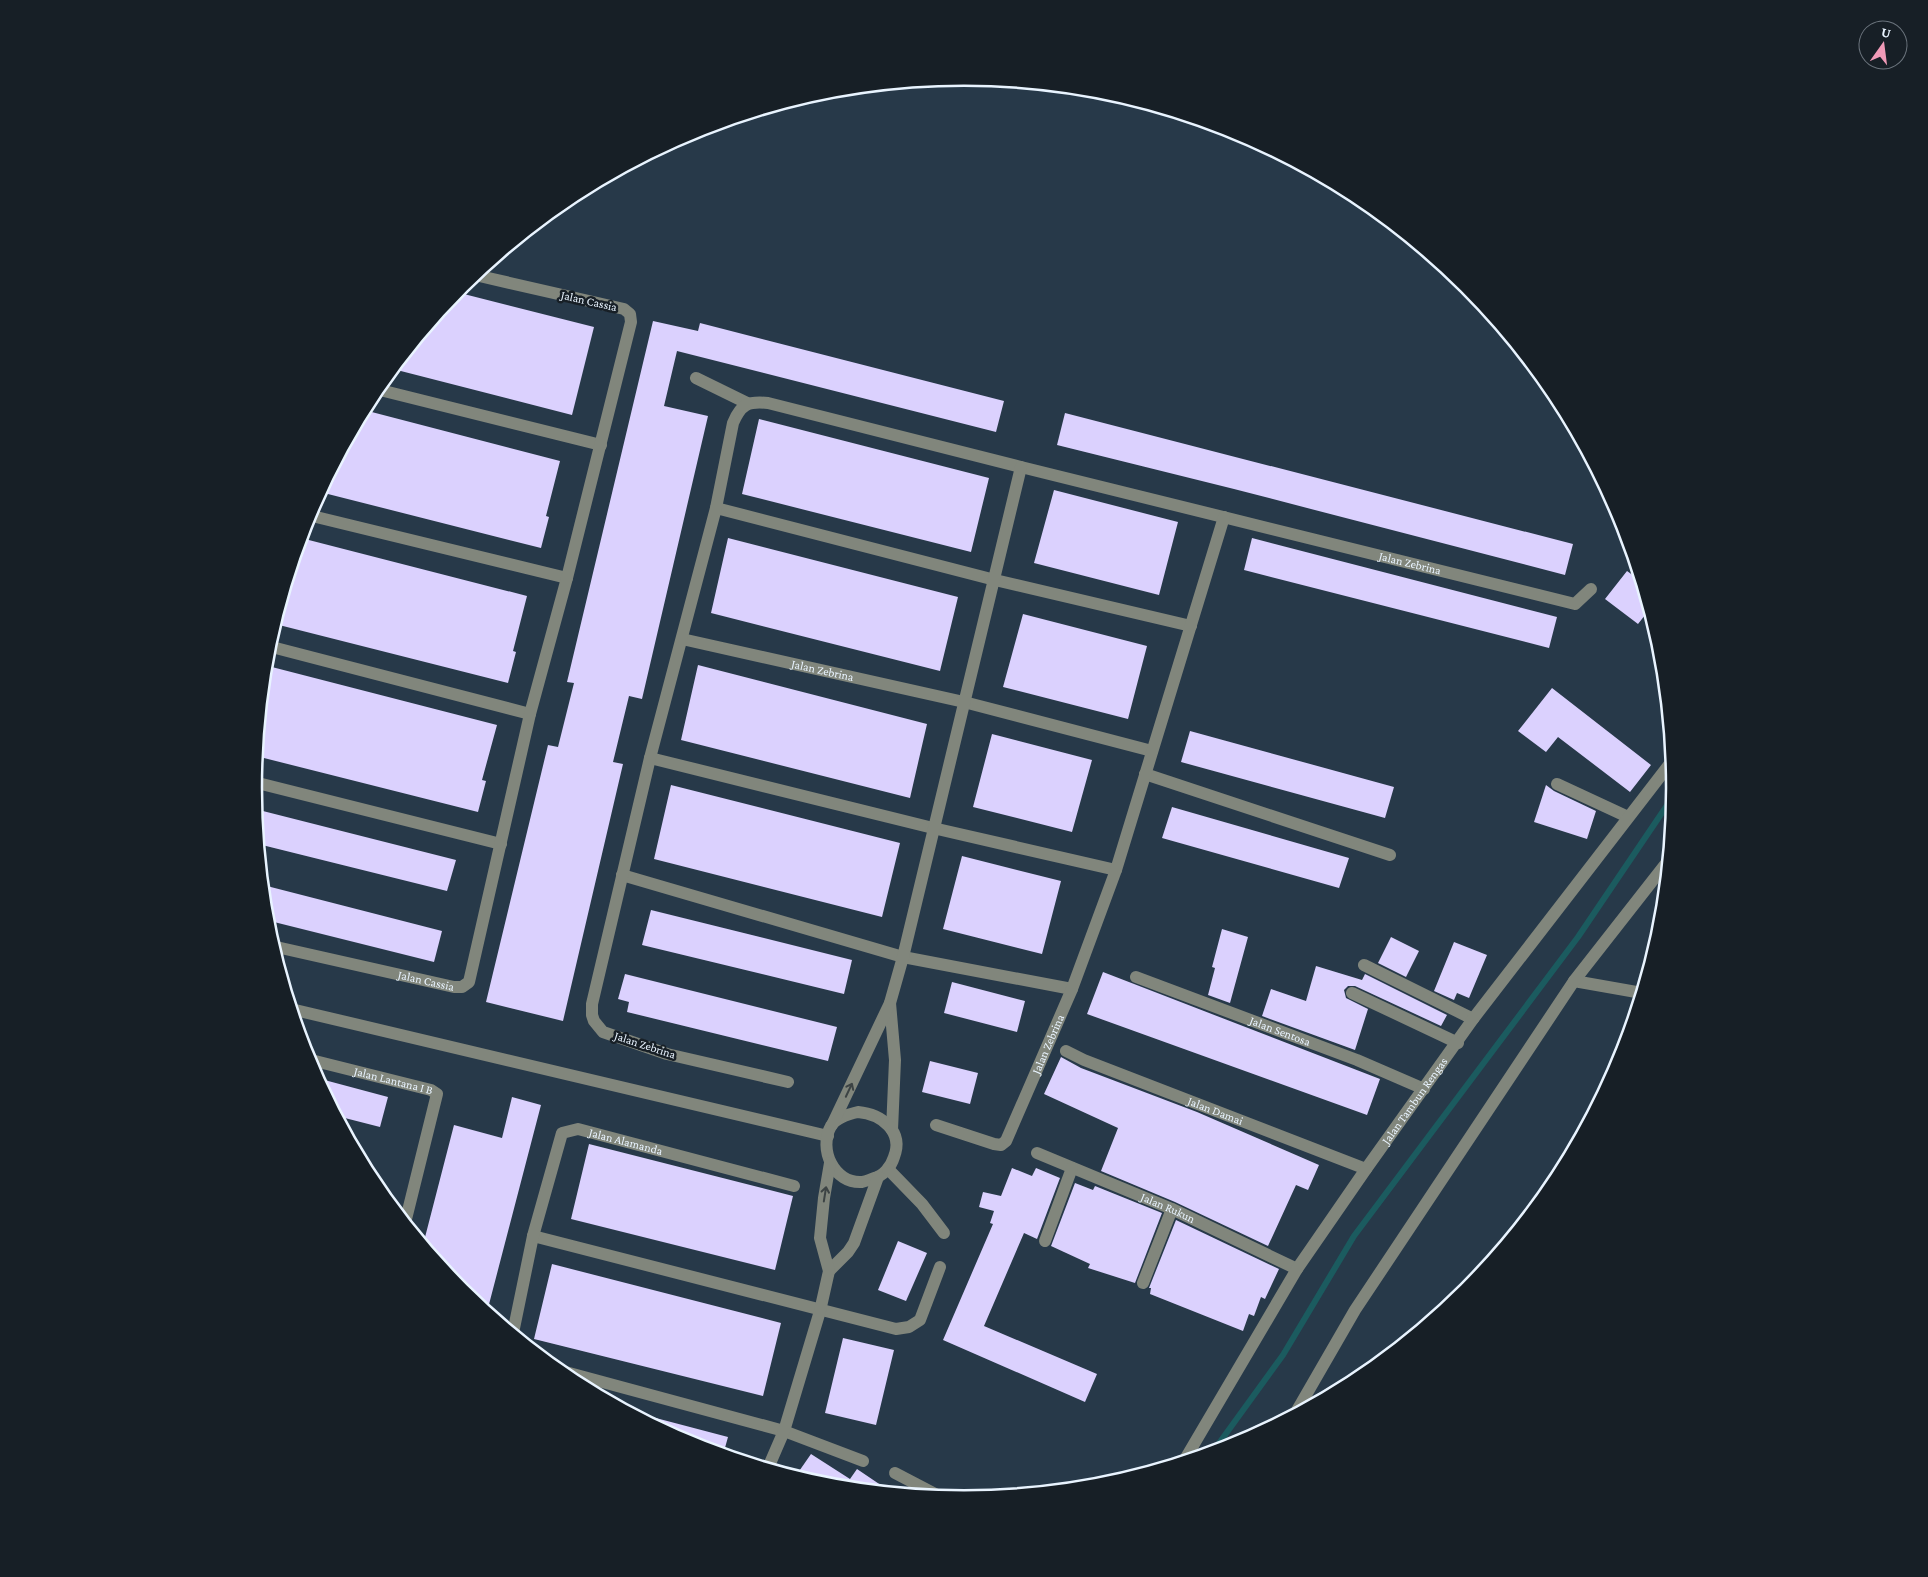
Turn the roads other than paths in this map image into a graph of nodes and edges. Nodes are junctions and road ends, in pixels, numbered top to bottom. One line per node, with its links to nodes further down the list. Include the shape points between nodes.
1 (484, 277): 5 (street, Jalan Cassia, via 624,309 630,314 631,322)
2 (696, 378): 4 (street, Jalan Zebrina)
3 (385, 391): 5 (street)
4 (747, 403): 6 (street, Jalan Zebrina, via 768,403); 7 (street, Jalan Zebrina, via 737,412 733,423)
5 (601, 445): 10 (street, Jalan Cassia)
6 (1021, 468): 9 (street, Jalan Zebrina); 11 (street)
7 (716, 508): 11 (street); 14 (street, Jalan Zebrina)
8 (316, 517): 10 (street)
9 (1224, 517): 12 (street, Jalan Zebrina, via 1575,604); 13 (street, Jalan Zebrina)
10 (567, 578): 17 (street, Jalan Cassia)
11 (995, 580): 13 (street); 16 (street)
12 (1591, 589)
13 (1191, 626): 18 (street, Jalan Zebrina)
14 (682, 639): 16 (street, Jalan Zebrina); 19 (street, Jalan Zebrina)
15 (276, 648): 17 (street)
16 (964, 702): 18 (street, Jalan Zebrina); 25 (street)
17 (530, 714): 26 (street, Jalan Cassia)
18 (1152, 751): 21 (street, Jalan Zebrina)
19 (650, 758): 25 (street); 30 (street, Jalan Zebrina)
20 (1666, 769): 24 (street, Jalan Tambun Rengas)
21 (1145, 774): 27 (street); 28 (street, Jalan Zebrina)
22 (262, 784): 26 (street)
23 (1557, 784): 24 (street)
24 (1628, 816): 41 (street, Jalan Tambun Rengas)
25 (933, 828): 28 (street); 32 (street)
26 (501, 844): 31 (street, Jalan Cassia, via 469,982 462,986 454,987)
27 (1390, 855)
28 (1116, 870): 36 (street, Jalan Zebrina)
29 (1661, 870): 35 (street)
30 (622, 875): 32 (street); 45 (street, Jalan Zebrina, via 592,1004 594,1021 603,1032 667,1054)
31 (280, 948)
32 (903, 957): 36 (street); 39 (street)
33 (1364, 965): 41 (street)
34 (1136, 977): 46 (street, Jalan Sentosa)
35 (1574, 981): 37 (street); 69 (street, via 1355,1310)
36 (1072, 990): 47 (street, Jalan Zebrina, via 1006,1141 1001,1145 994,1144)
37 (1636, 991)
38 (1352, 993): 42 (street)
39 (890, 1003): 48 (street, via 895,1060); 49 (street, one-way to 39)
40 (298, 1011): 49 (street)
41 (1473, 1019): 42 (street, Jalan Tambun Rengas)
42 (1458, 1043): 46 (street, Jalan Tambun Rengas)
43 (1066, 1051): 54 (street, Jalan Damai)
44 (317, 1062): 58 (street, Jalan Lantana I B, via 437,1094)
45 (788, 1082)
46 (1424, 1088): 54 (street, Jalan Tambun Rengas)
47 (936, 1125)
48 (892, 1130): 49 (street, via 883,1119 871,1113 858,1112 844,1116); 53 (street, via 896,1143 895,1157)
49 (830, 1131): 51 (street, via 826,1150)
50 (1037, 1153): 52 (street, Jalan Rukun)
51 (830, 1163): 55 (street, via 839,1174 851,1180 862,1182); 64 (street, one-way to 51, via 820,1238)
52 (1072, 1168): 57 (street, Jalan Rukun); 61 (street)
53 (888, 1169): 55 (street); 59 (street)
54 (1366, 1169): 63 (street, Jalan Tambun Rengas)
55 (878, 1177): 64 (street, via 854,1243)
56 (794, 1186): 60 (street, Jalan Alamanda, via 569,1130 562,1133)
57 (1172, 1209): 63 (street, Jalan Rukun); 65 (street)
58 (407, 1216)
59 (944, 1232)
60 (533, 1236): 66 (street); 67 (street, Jalan Alamanda)
61 (1045, 1241)
62 (940, 1267): 66 (street, via 920,1320 908,1327 896,1329)
63 (1297, 1269): 71 (street, Jalan Tambun Rengas)
64 (829, 1271): 66 (street)
65 (1143, 1283)
66 (820, 1311): 70 (street)
67 (513, 1327)
68 (581, 1376): 70 (street)
69 (1300, 1405)
70 (784, 1432): 72 (street); 73 (street)
71 (1188, 1454)
72 (862, 1461)
73 (770, 1463)
74 (895, 1473): 75 (street)
75 (926, 1489)

